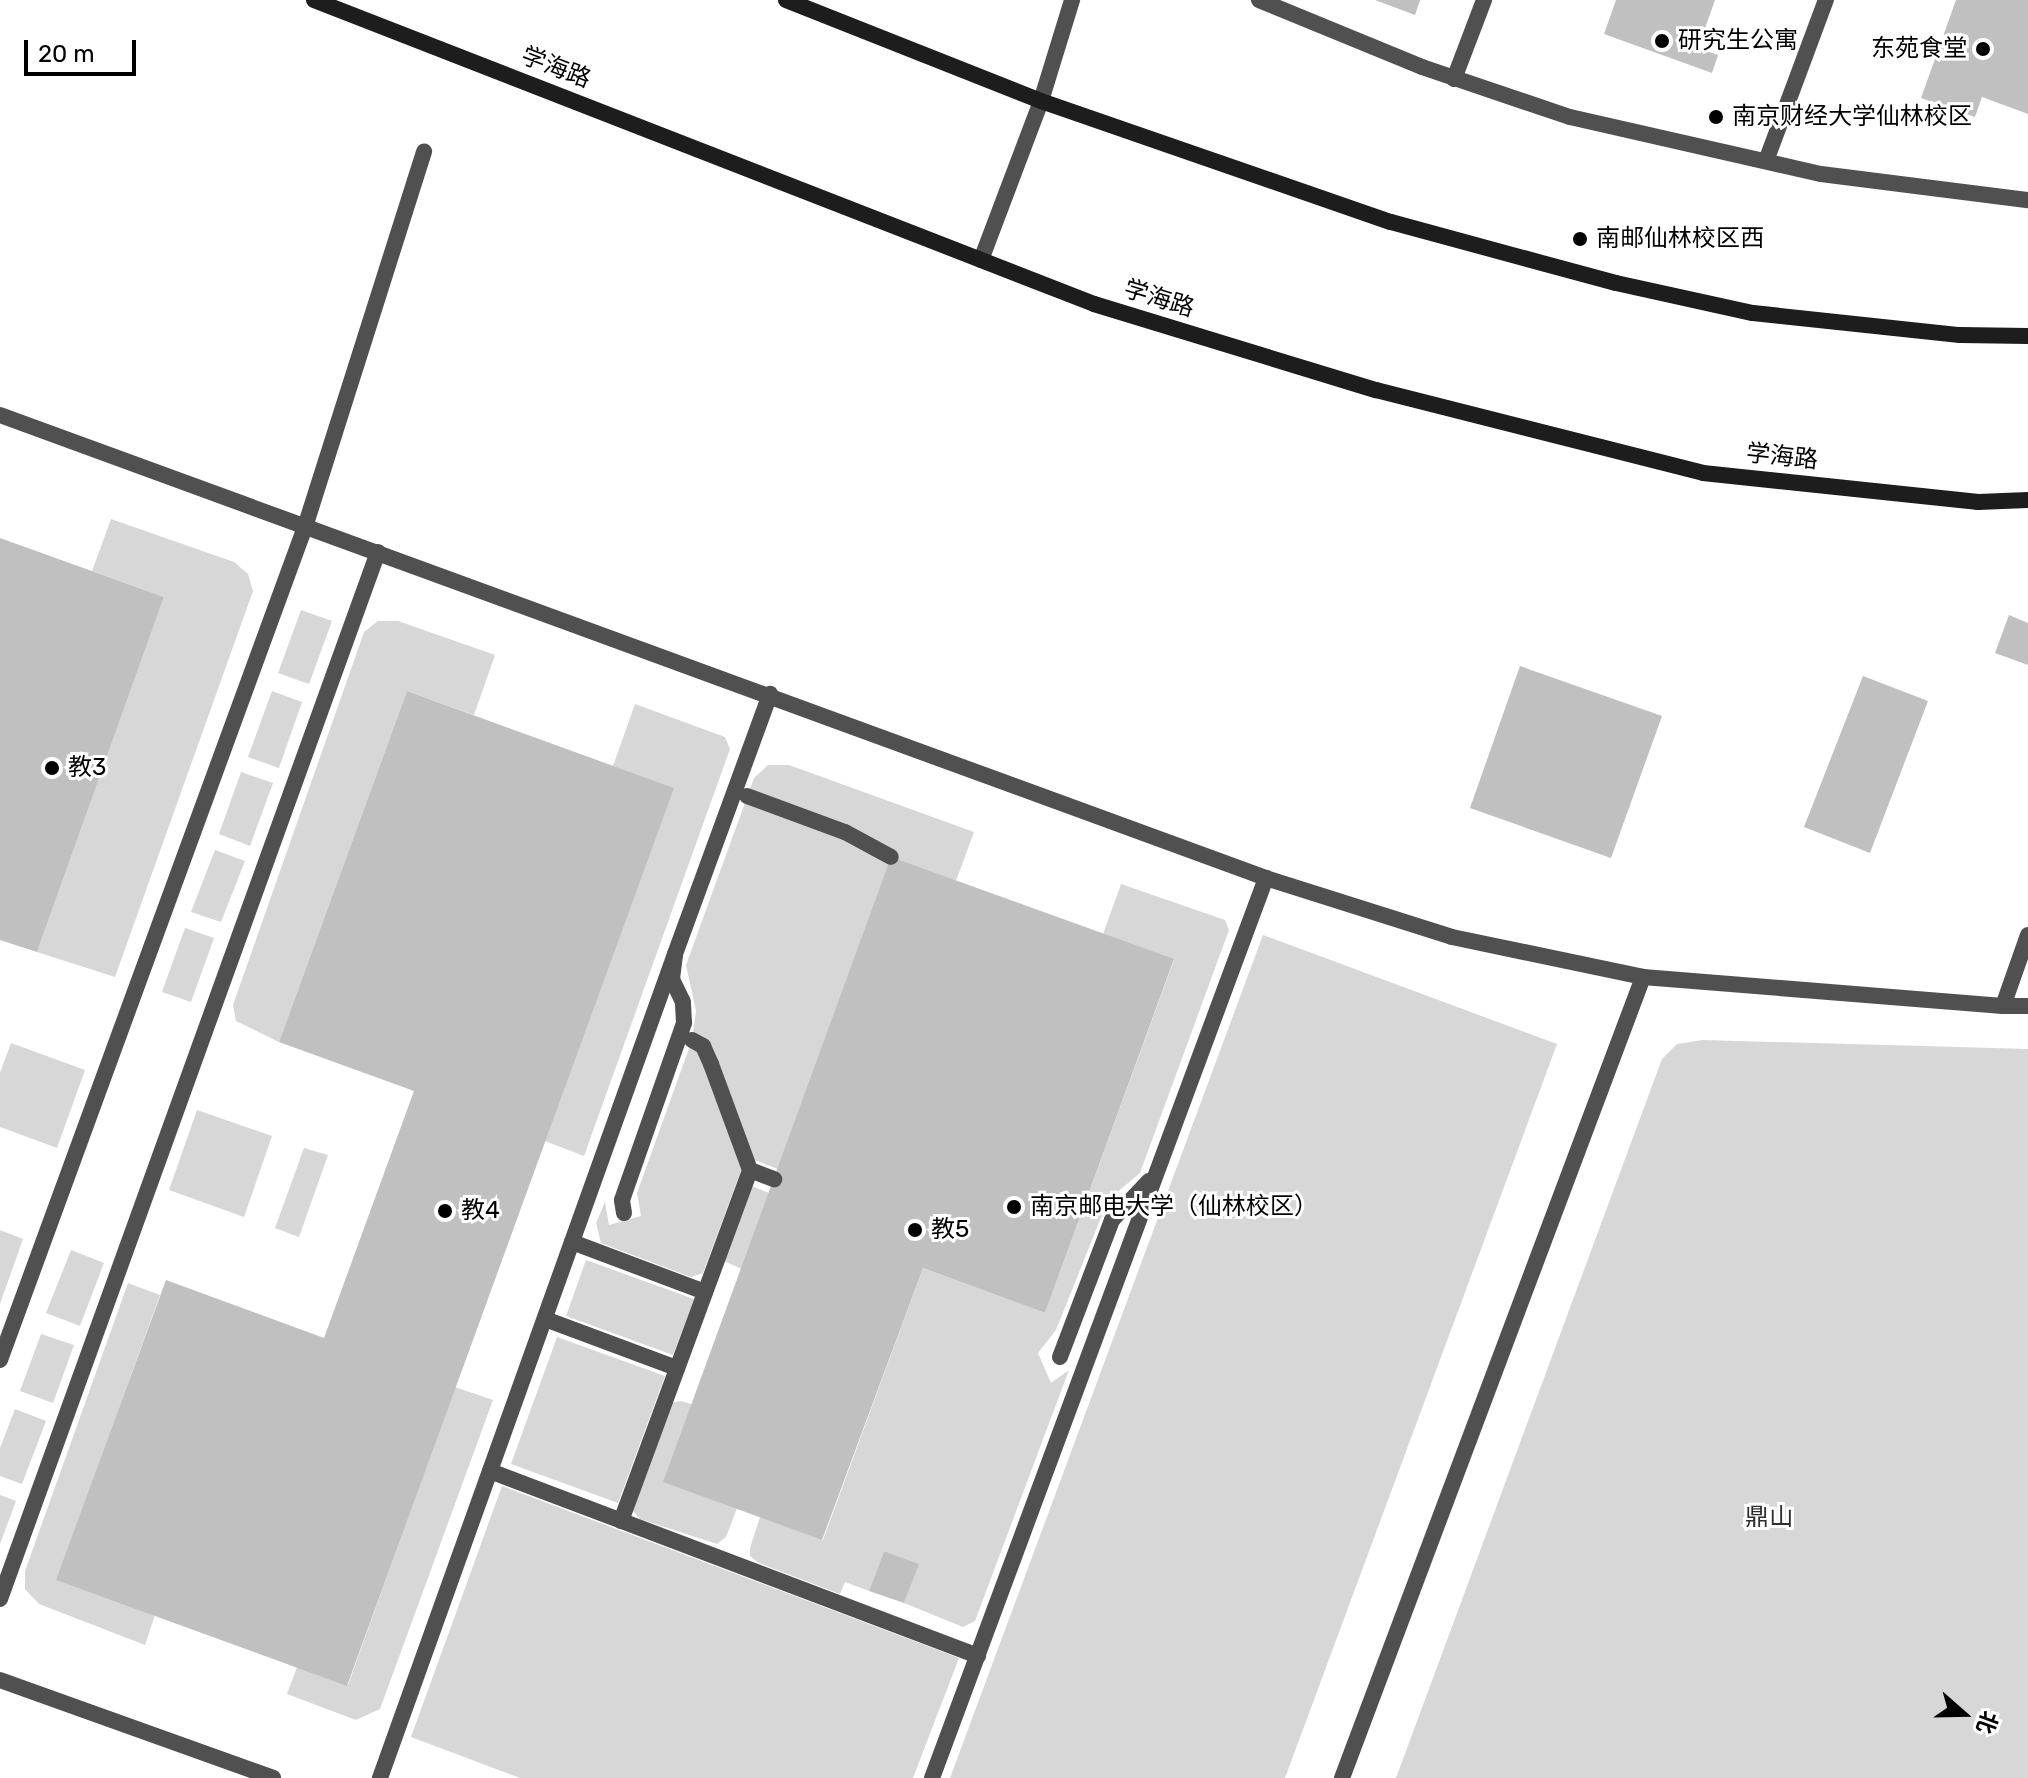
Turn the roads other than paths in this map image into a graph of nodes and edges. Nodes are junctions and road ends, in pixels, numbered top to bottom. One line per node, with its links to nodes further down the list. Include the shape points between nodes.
1 (314, 0): 12 (main road, 学海路)
2 (786, 0): 8 (main road)
3 (1072, 0): 8 (street)
4 (1259, 0): 7 (street)
5 (1484, 0): 7 (street)
6 (1826, 0): 10 (street)
7 (1454, 79): 10 (street, via 1570,117)
8 (1041, 101): 12 (street); 13 (main road, via 1391,222 1616,283 1753,313 1960,335)
9 (424, 151): 16 (street)
10 (1766, 161): 11 (street, via 1837,176)
11 (2028, 200)
12 (981, 260): 15 (main road, 学海路, via 1094,304 1376,390 1703,473 1978,502)
13 (2028, 336)
14 (0, 415): 16 (street)
15 (2028, 500)
16 (305, 527): 17 (street); 36 (street)
17 (378, 552): 18 (street); 40 (street)
18 (770, 694): 21 (street); 23 (street)
19 (747, 796): 20 (street, via 845,832)
20 (891, 857)
21 (1266, 878): 24 (street, via 1452,937); 29 (street)
22 (2028, 935): 25 (street)
23 (675, 954): 31 (street, via 672,979 683,1002 684,1023 622,1200); 32 (street)
24 (1643, 977): 25 (street); 46 (street)
25 (2003, 1006): 26 (street)
26 (2028, 1006)
27 (692, 1040): 28 (street, via 703,1046)
28 (750, 1170): 30 (street); 33 (street)
29 (1158, 1171): 35 (street, via 1112,1220); 41 (street)
30 (774, 1179)
31 (624, 1213)
32 (572, 1242): 33 (street); 34 (street)
33 (705, 1292): 37 (street)
34 (545, 1319): 37 (street); 38 (street)
35 (1060, 1357)
36 (0, 1360)
37 (677, 1368): 39 (street)
38 (490, 1471): 39 (street); 44 (street)
39 (621, 1521): 41 (street)
40 (0, 1599)
41 (978, 1656): 45 (street)
42 (0, 1680): 43 (street)
43 (273, 1778)
44 (380, 1778)
45 (932, 1778)
46 (1342, 1778)

